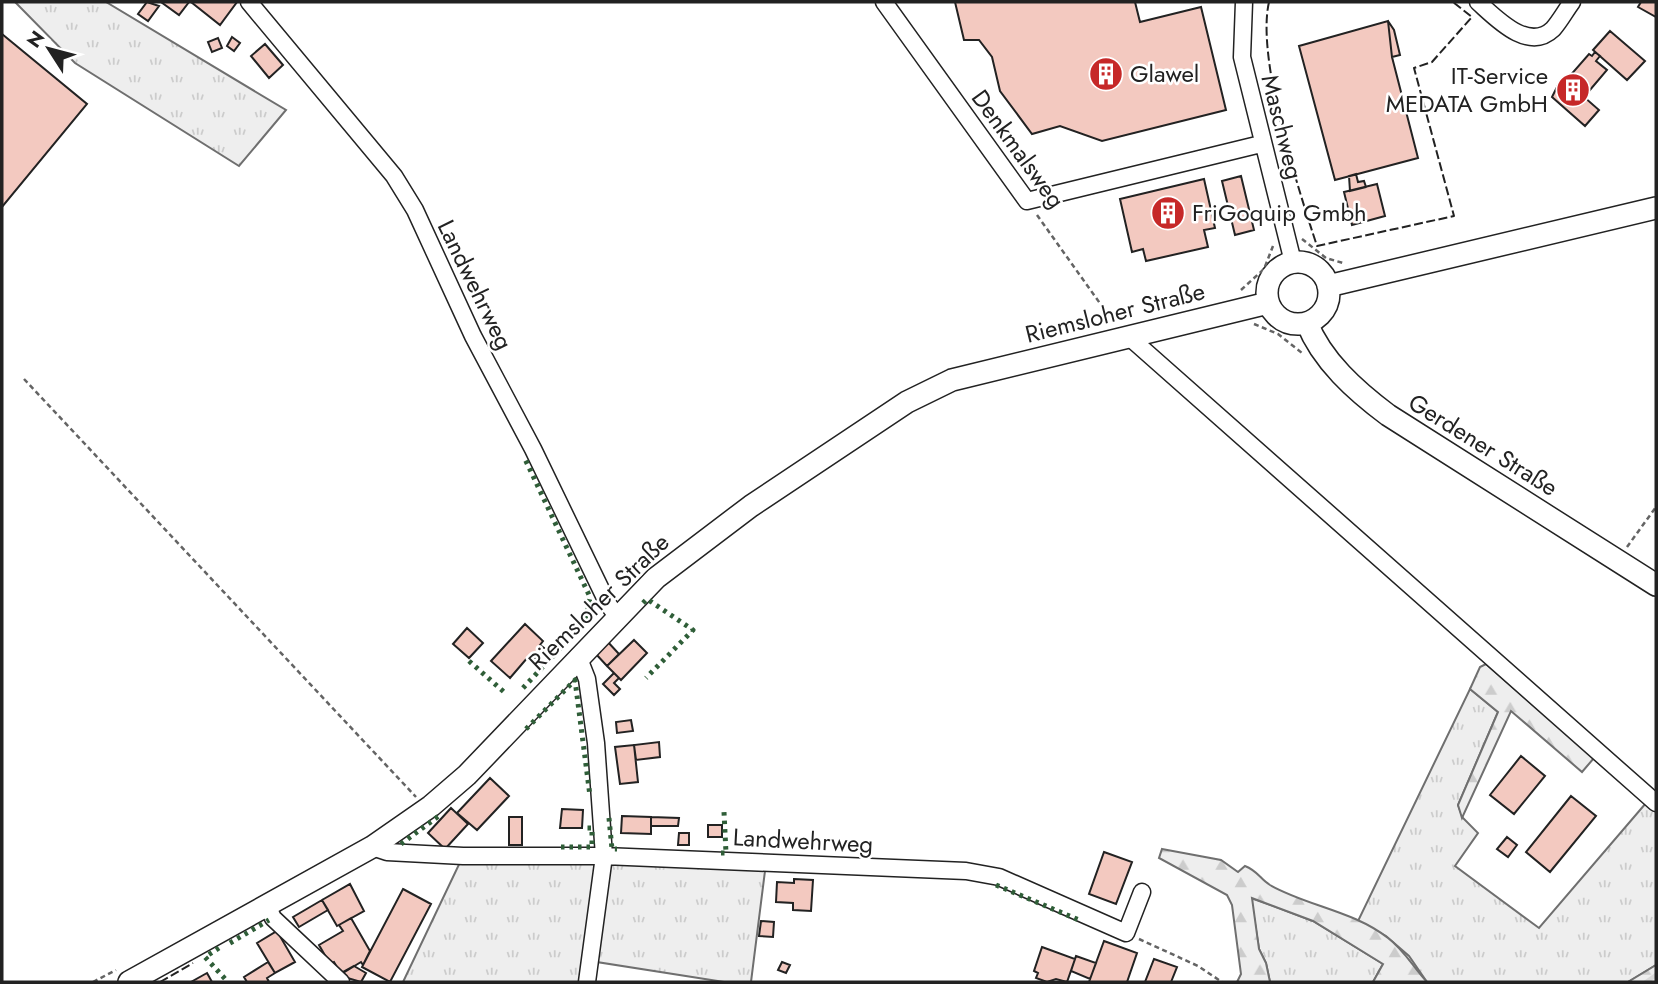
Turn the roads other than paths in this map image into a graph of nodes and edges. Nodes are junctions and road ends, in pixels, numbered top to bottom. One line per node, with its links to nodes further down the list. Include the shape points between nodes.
1 (249, 2): 14 (street, Landwehrweg, via 394,176)
2 (884, 2): 6 (street, Denkmalsweg, via 1027,201)
3 (1244, 2): 6 (street, Maschweg, via 1242,57)
4 (1478, 2): 5 (street, via 1507,28 1533,36 1551,31)
5 (1572, 2)
6 (1261, 144): 8 (street, Maschweg)
7 (1656, 208): 9 (main road)
8 (1291, 252): 9 (main road, via 1319,270); 10 (main road, via 1271,277)
9 (1328, 286): 11 (main road, via 1322,312)
10 (1268, 303): 11 (main road, via 1288,323); 12 (main road, Riemsloher Straße)
11 (1307, 323): 13 (main road, Gerdener Straße, via 1341,373 1388,415)
12 (1121, 330): 14 (main road, Riemsloher Straße, via 952,380 906,402 697,544); 16 (street)
13 (1656, 585)
14 (617, 615): 15 (main road, Riemsloher Straße)
15 (578, 656): 17 (main road, Riemsloher Straße, via 467,775); 18 (street, via 587,679 596,743)
16 (1656, 803)
17 (372, 847): 18 (street, Landwehrweg, via 463,856); 20 (main road, Riemsloher Straße)
18 (604, 856): 19 (street, Landwehrweg, via 966,871 999,877 1126,933); 23 (street)
19 (1142, 892)
20 (267, 905): 21 (main road, Riemsloher Straße); 22 (street, via 273,918)
21 (129, 982)
22 (341, 982)
23 (587, 982)

